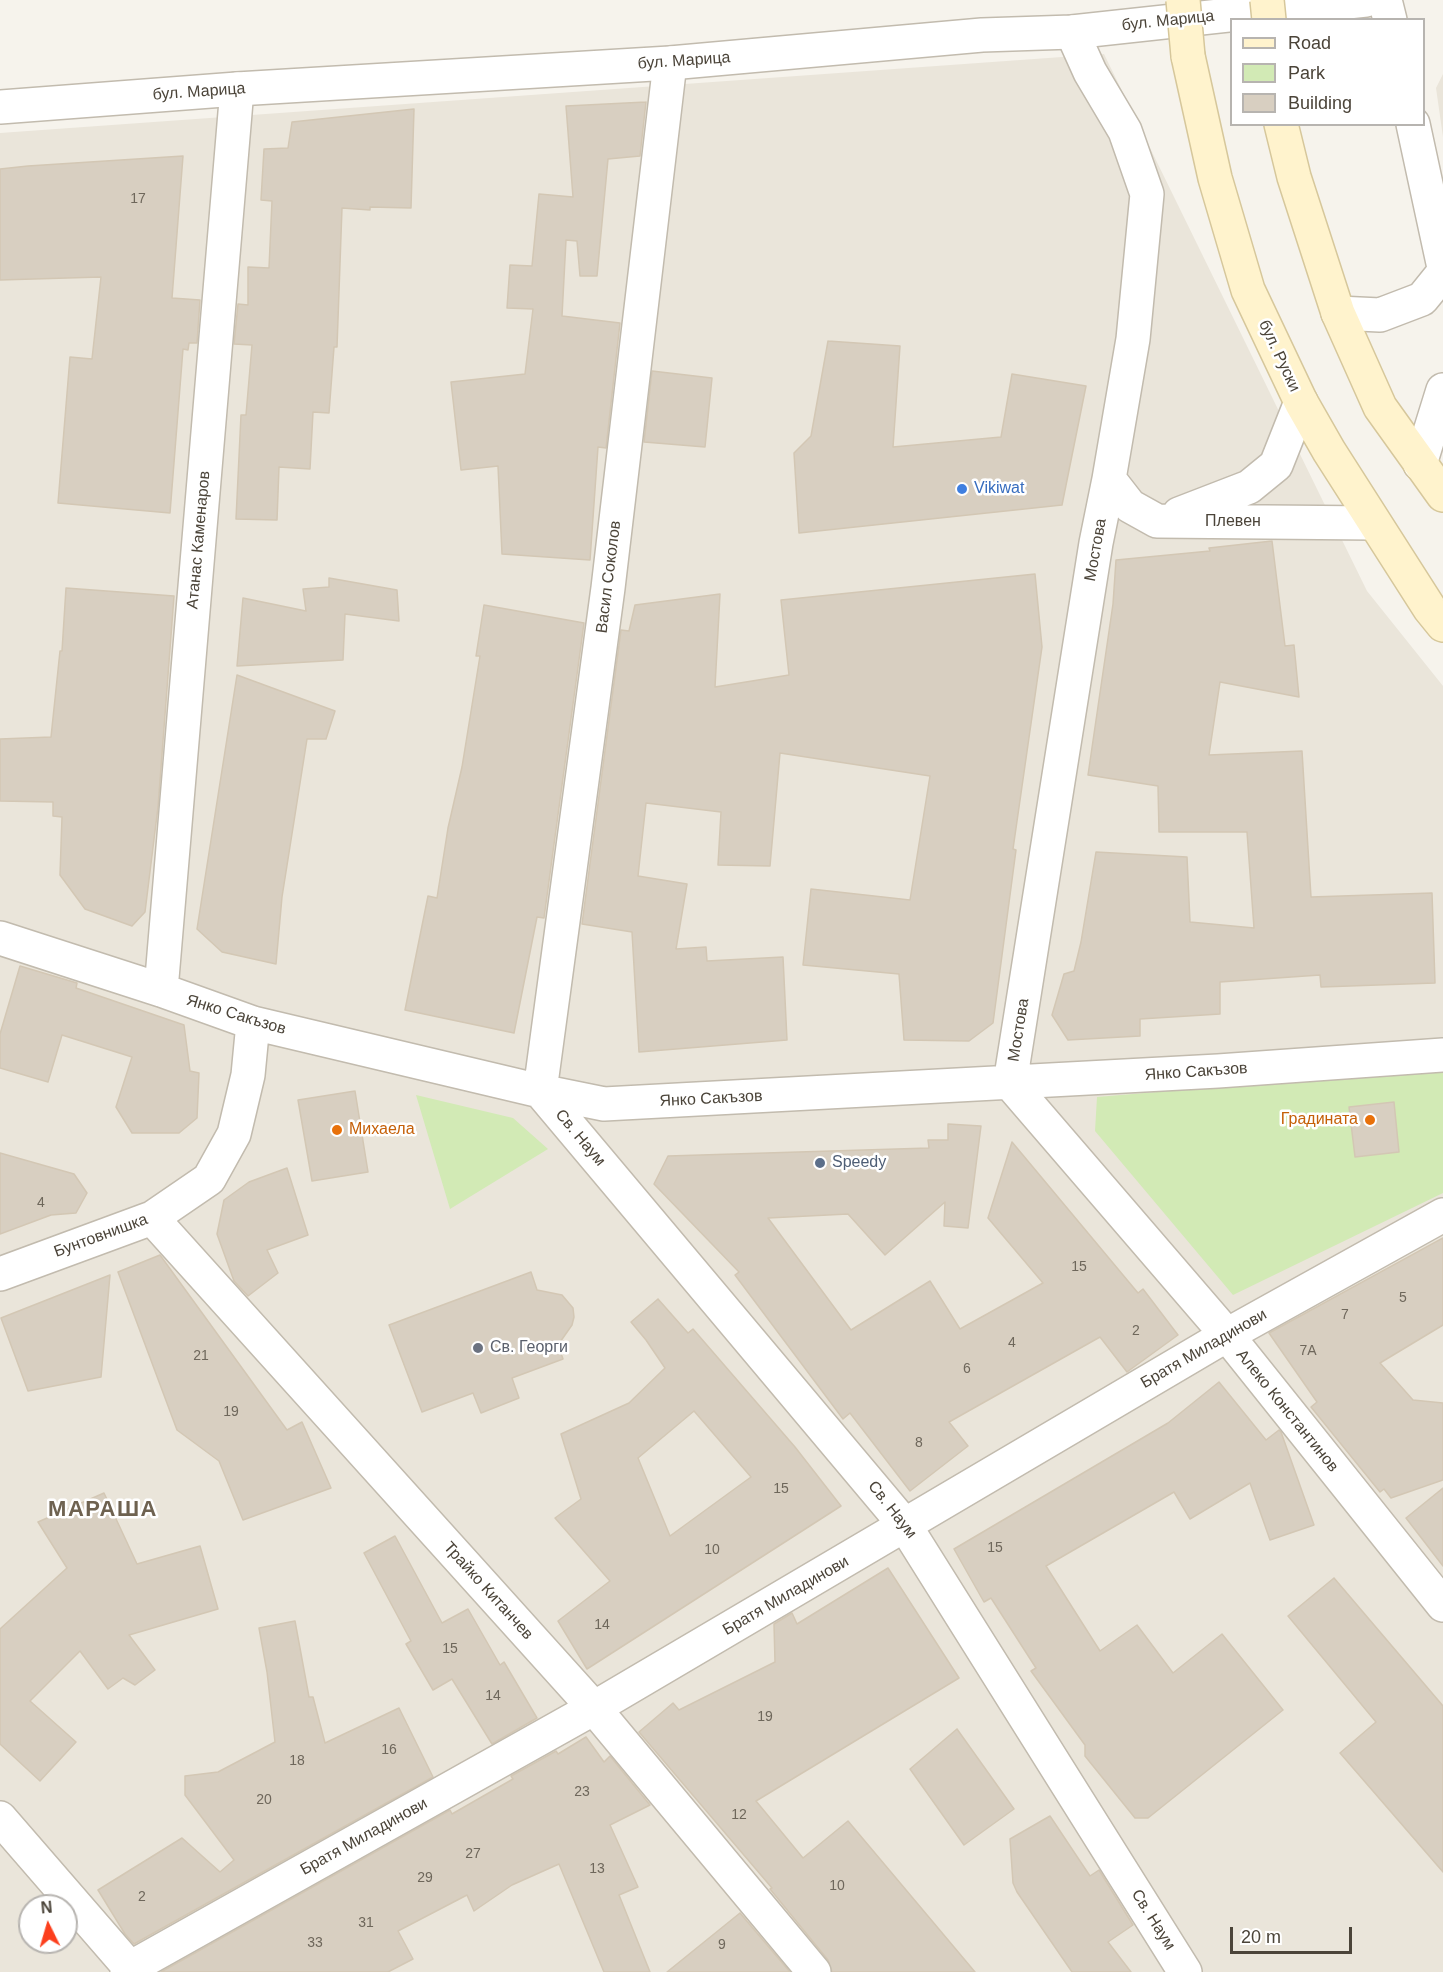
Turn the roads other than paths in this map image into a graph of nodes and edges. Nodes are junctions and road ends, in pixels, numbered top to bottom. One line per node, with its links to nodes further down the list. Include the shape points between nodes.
1 (1184, 0): 17 (main road, бул. Руски, bridge, via 1188,56 1215,178 1248,290)
2 (1267, 0): 5 (main road, bridge)
3 (1366, 0): 7 (street, бул. Марица)
4 (1385, 0): 6 (street)
5 (1269, 18)
6 (1390, 18)
7 (1072, 32): 8 (street, бул. Марица, via 982,35); 19 (street, Мостова, via 1090,72 1125,131 1147,194 1133,339)
8 (670, 63): 9 (street, бул. Марица); 29 (street, Васил Соколов, via 609,577)
9 (237, 89): 10 (street, бул. Марица); 25 (street, Атанас Каменаров)
10 (0, 107)
11 (1281, 126): 15 (main road)
12 (1413, 126): 13 (street)
13 (1443, 263)
14 (1443, 273): 15 (street, via 1422,299 1380,315)
15 (1338, 314): 18 (main road, via 1380,407)
16 (1443, 390): 18 (street)
17 (1301, 402): 21 (street, via 1276,465 1249,488); 22 (main road, бул. Руски)
18 (1420, 464): 20 (main road)
19 (1109, 479): 21 (street, Плевен, via 1130,506); 28 (street, Мостова)
20 (1443, 495)
21 (1157, 521): 22 (street, Плевен)
22 (1374, 523): 23 (main road, бул. Руски)
23 (1443, 625)
24 (0, 938): 25 (street, Янко Сакъзов)
25 (161, 990): 26 (street, Янко Сакъзов)
26 (253, 1023): 29 (street, Янко Сакъзов); 31 (street, Бунтовнишка, via 248,1075 234,1134 209,1179)
27 (1443, 1055): 28 (street, Янко Сакъзов)
28 (1010, 1083): 29 (street, Янко Сакъзов, via 604,1104); 33 (street, Алеко Константинов)
29 (540, 1091): 34 (street, Св. Наум)
30 (1443, 1215): 33 (street, Братя Миладинови)
31 (152, 1218): 32 (street, Бунтовнишка); 36 (street, Трайко Китанчев)
32 (0, 1274)
33 (1227, 1335): 34 (street, Братя Миладинови); 35 (street, Алеко Константинов)
34 (904, 1524): 36 (street, Братя Миладинови); 40 (street, Св. Наум)
35 (1443, 1605)
36 (594, 1708): 38 (street, Братя Миладинови); 39 (street, Трайко Китанчев)
37 (0, 1818): 38 (street)
38 (128, 1970)
39 (814, 1972)
40 (1185, 1972)

